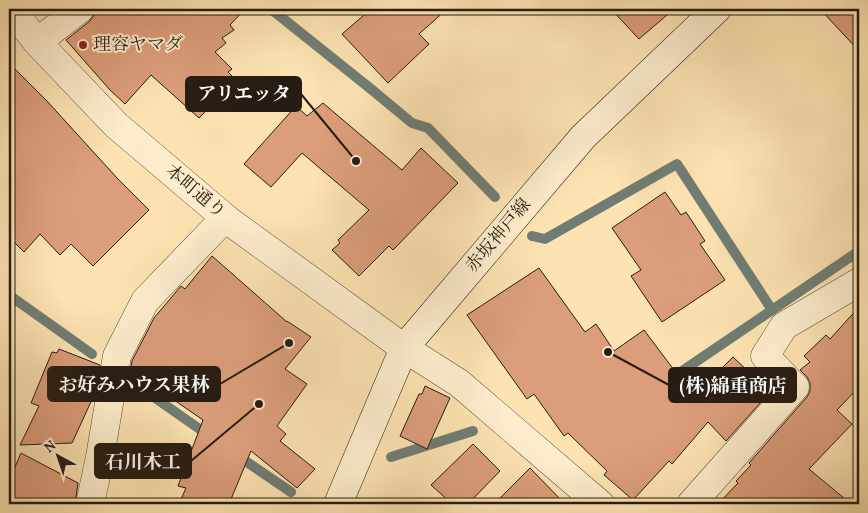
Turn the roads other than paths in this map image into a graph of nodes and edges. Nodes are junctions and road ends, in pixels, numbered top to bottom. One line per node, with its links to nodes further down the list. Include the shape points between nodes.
1 (11, 9): 4 (street, 本町通り)
2 (80, 9): 4 (street)
3 (717, 9): 7 (street, 赤坂神戸線, via 583,137)
4 (37, 42): 5 (street, 本町通り, via 116,125)
5 (226, 218): 7 (street, 本町通り); 8 (street, via 145,302 117,356)
6 (859, 282): 11 (street, via 784,326 765,356 795,387)
7 (404, 348): 9 (street, 赤坂神戸線); 10 (street, 本町通り, via 459,383)
8 (90, 504)
9 (338, 504)
10 (600, 504)
11 (691, 504)

